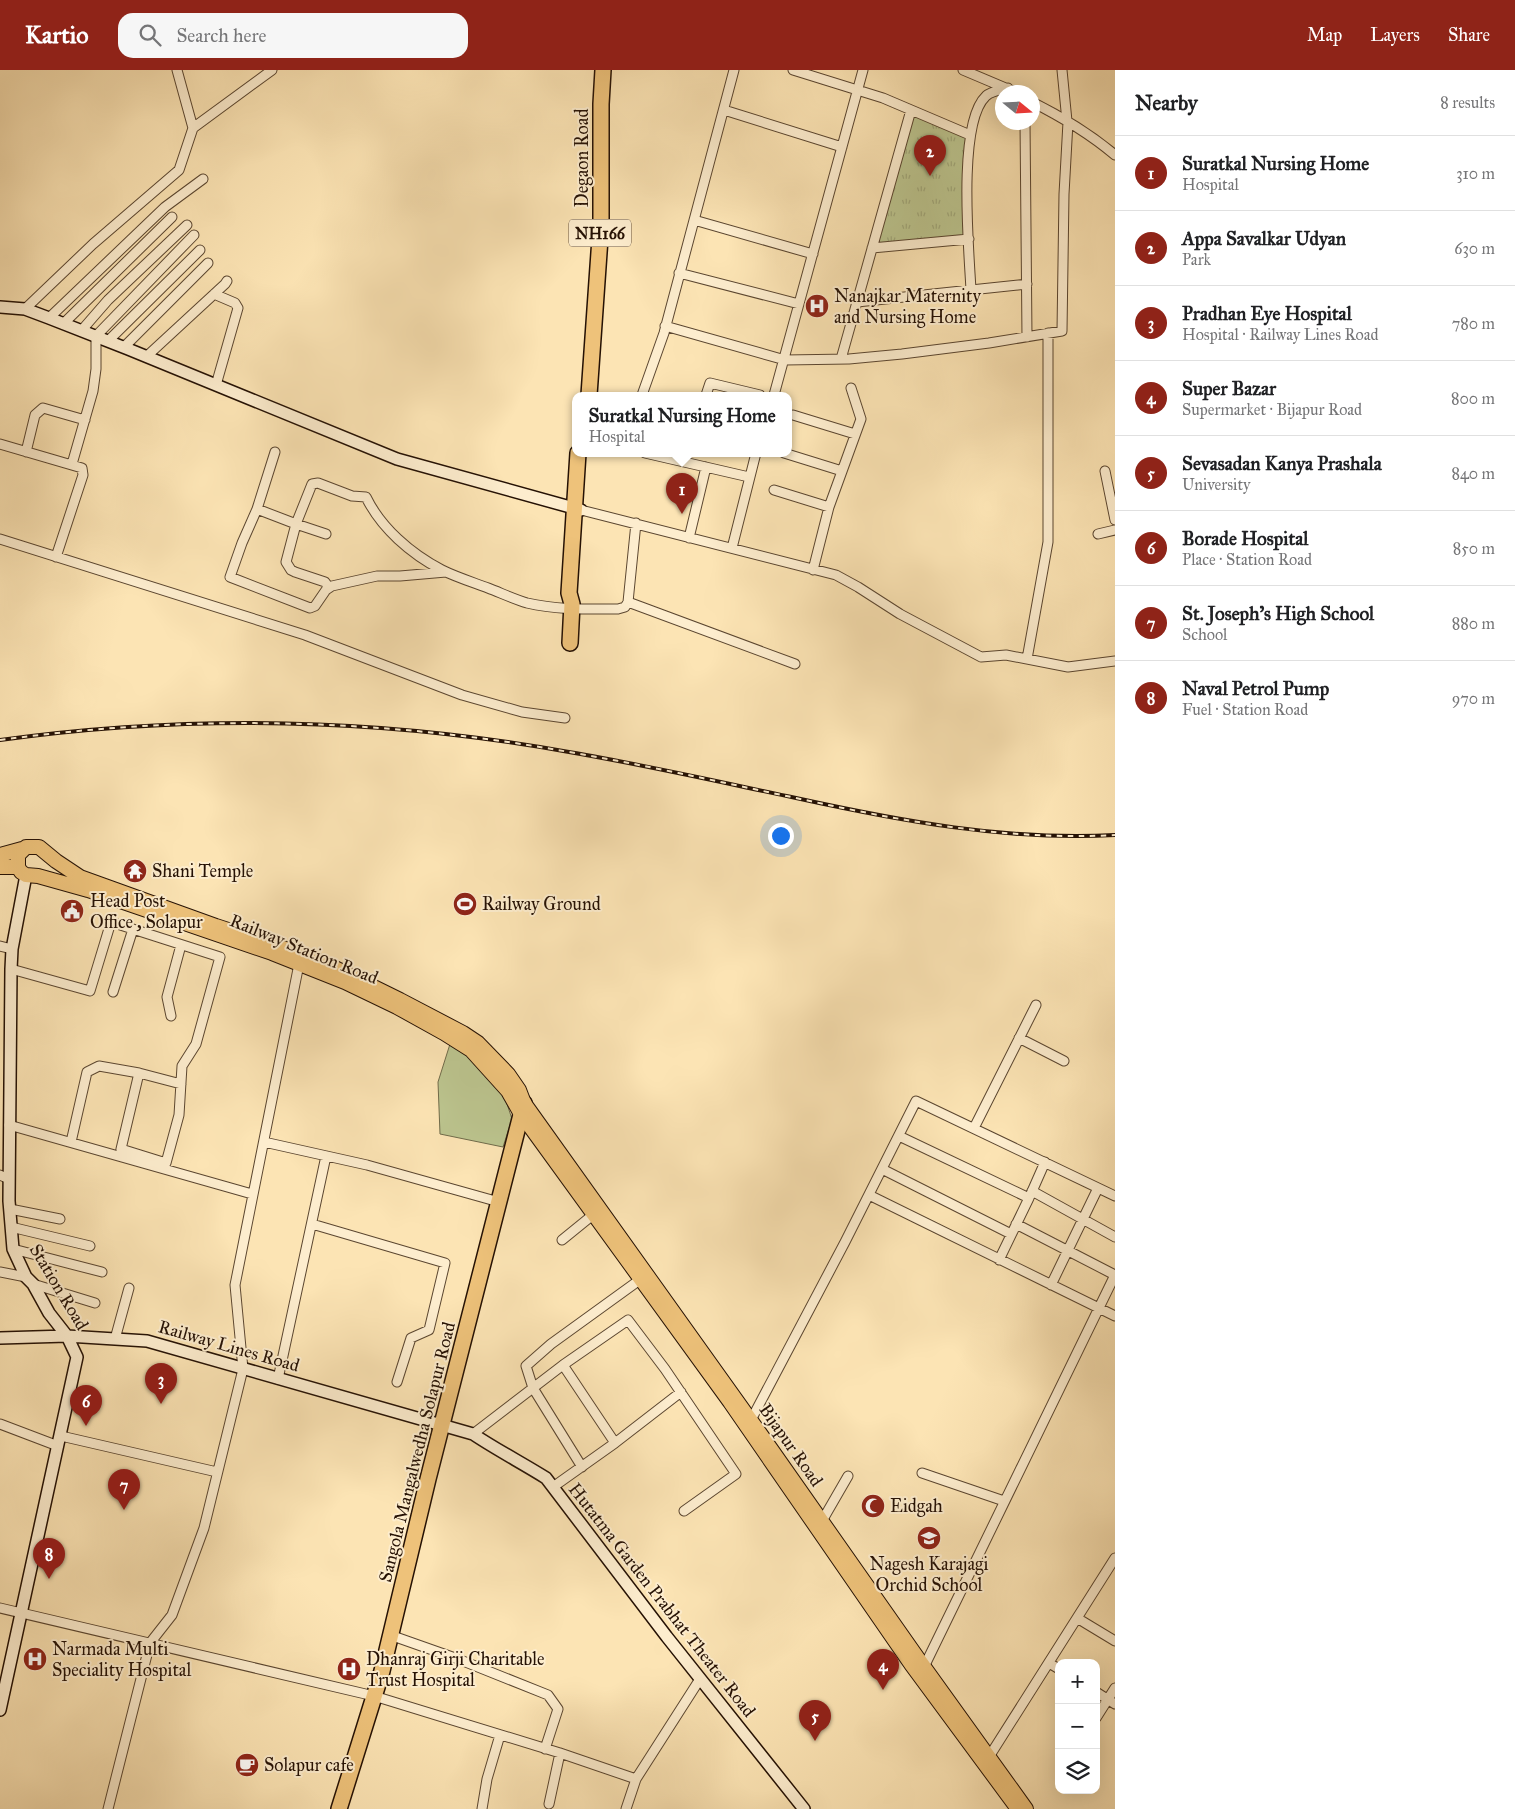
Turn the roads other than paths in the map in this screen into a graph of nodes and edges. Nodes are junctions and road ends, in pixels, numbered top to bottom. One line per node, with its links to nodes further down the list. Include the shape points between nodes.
1 (177, 70): 17 (street)
2 (272, 70): 17 (street)
3 (594, 70): 55 (highway, Degaon Road / NH166, via 592,224)
4 (604, 70): 56 (highway, Degaon Road / NH166, via 601,224)
5 (734, 70): 14 (street)
6 (792, 70): 11 (street)
7 (863, 70): 11 (street)
8 (963, 70): 10 (street)
9 (1062, 70): 16 (street)
10 (1000, 85)
11 (858, 90): 15 (street); 20 (street)
12 (995, 93): 19 (street, via 988,94 978,106)
13 (1040, 106): 16 (street)
14 (724, 110): 20 (street); 24 (street)
15 (911, 110): 19 (street); 28 (street)
16 (1068, 121): 21 (street); 45 (street, via 1062,331)
17 (194, 128): 40 (street, via 180,170 93,244)
18 (1025, 130): 34 (street)
19 (970, 135): 27 (street)
20 (842, 147): 30 (street)
21 (1115, 155)
22 (203, 179): 41 (street, via 165,207)
23 (172, 217): 42 (street)
24 (694, 220): 30 (street); 32 (street)
25 (188, 225): 44 (street, via 108,300)
26 (194, 235): 46 (street)
27 (969, 239): 28 (street); 35 (street)
28 (872, 248): 37 (street)
29 (200, 250): 48 (street)
30 (813, 254): 38 (street)
31 (208, 263): 49 (street)
32 (679, 273): 38 (street); 43 (street)
33 (227, 281): 36 (street)
34 (1027, 284): 35 (street); 47 (street)
35 (971, 290): 37 (street)
36 (214, 294): 50 (street); 53 (street, via 235,303 238,308)
37 (857, 302): 51 (street)
38 (800, 304): 52 (street)
39 (0, 307): 40 (main road)
40 (25, 309): 41 (main road)
41 (49, 318): 42 (main road)
42 (63, 324): 44 (main road)
43 (665, 326): 52 (street); 57 (street)
44 (81, 331): 46 (main road)
45 (1048, 333): 47 (street); 97 (street, via 1048,542)
46 (96, 336): 48 (main road); 62 (street, via 93,392)
47 (1027, 337): 51 (street)
48 (108, 341): 49 (main road)
49 (124, 347): 50 (main road)
50 (147, 356): 53 (main road)
51 (841, 359): 52 (street)
52 (784, 360): 60 (street)
53 (216, 384): 80 (main road, via 397,459)
54 (851, 388): 63 (street, via 861,419)
55 (582, 392)
56 (589, 392)
57 (643, 392)
58 (707, 392): 59 (street, via 710,383)
59 (748, 392)
60 (775, 392)
61 (794, 415): 63 (street)
62 (84, 420): 65 (street, via 43,408 35,415); 72 (street)
63 (855, 434): 74 (street)
64 (0, 444): 65 (street)
65 (26, 452): 72 (street)
66 (275, 452): 79 (street)
67 (792, 456): 74 (street)
68 (578, 457): 80 (highway)
69 (584, 457): 80 (highway)
70 (662, 457): 73 (street)
71 (755, 457): 76 (street)
72 (72, 464): 90 (street, via 82,468 83,475)
73 (706, 467): 76 (street); 87 (street)
74 (842, 472): 78 (street)
75 (1104, 472): 81 (street)
76 (749, 478): 89 (street)
77 (774, 490): 78 (street)
78 (830, 507): 91 (street)
79 (257, 509): 83 (street); 93 (street, via 230,577 310,608)
80 (578, 509): 82 (street); 95 (highway, via 575,594)
81 (1115, 520)
82 (636, 523): 87 (street); 94 (street)
83 (296, 524): 85 (street); 92 (street, via 312,484 366,497 373,512 401,542); 93 (street, via 287,552 288,566 295,572 325,582)
84 (1115, 530): 86 (street)
85 (326, 534)
86 (1098, 534)
87 (689, 538): 89 (street)
88 (0, 539): 90 (street)
89 (732, 548): 91 (street)
90 (56, 557): 100 (street, via 305,635 462,695 522,712)
91 (813, 570): 97 (street, via 836,576 858,587 900,614 981,656 1006,655)
92 (446, 572): 93 (street, via 377,576); 95 (street, via 527,603)
93 (329, 588)
94 (628, 602): 95 (street, via 618,609); 99 (street)
95 (571, 606): 96 (highway)
96 (570, 643)
97 (1027, 659): 98 (street, via 1068,668)
98 (1115, 661)
99 (795, 664)
100 (565, 718)
101 (22, 850): 102 (main road, via 35,846); 103 (main road); 105 (main road, via 17,859)
102 (46, 854): 105 (main road, via 46,867); 110 (main road, Railway Station Road, via 80,877)
103 (0, 855)
104 (0, 867): 105 (main road)
105 (27, 873): 109 (main road, Station Road); 110 (main road, Railway Station Road)
106 (134, 929): 107 (street); 111 (street, via 111,922 90,991); 112 (street)
107 (181, 945): 114 (street, via 167,997); 118 (street, via 220,957 196,1044 182,1066)
108 (0, 946): 109 (street)
109 (12, 949): 111 (main road, Station Road)
110 (300, 958): 119 (main road, Railway Station Road, via 337,969 471,1038 508,1074 518,1090); 124 (street)
111 (11, 969): 120 (main road, Station Road)
112 (113, 992)
113 (1036, 1005): 115 (street)
114 (171, 1016)
115 (1019, 1038): 116 (street); 121 (street)
116 (1064, 1061)
117 (139, 1073): 118 (street); 118 (street, via 121,1149 166,1163 178,1115); 123 (street, via 100,1066 87,1072)
118 (181, 1084)
119 (523, 1108): 134 (highway, Sangola Mangalwedha Solapur Road); 136 (main road); 152 (main road, Bijapur Road)
120 (9, 1125): 123 (street); 128 (main road, Station Road)
121 (974, 1128): 122 (street, via 916,1101); 126 (street)
122 (898, 1136): 127 (street); 132 (street)
123 (72, 1142): 130 (street)
124 (264, 1142): 125 (street); 130 (street)
125 (326, 1156): 134 (street); 139 (street)
126 (1045, 1162): 129 (street); 132 (street)
127 (882, 1169): 131 (street); 142 (street)
128 (5, 1177): 135 (main road, Station Road)
129 (1098, 1188): 133 (street); 137 (street)
130 (252, 1194): 163 (street, via 235,1285)
131 (869, 1195): 148 (street); 168 (street)
132 (1030, 1195): 137 (street); 140 (street)
133 (1115, 1196)
134 (499, 1202): 170 (highway, Sangola Mangalwedha Solapur Road)
135 (10, 1209): 138 (street); 141 (main road, Station Road)
136 (594, 1214): 144 (street); 152 (main road)
137 (1084, 1218): 143 (street); 147 (street)
138 (60, 1219)
139 (312, 1224): 164 (street); 165 (street, via 445,1263 429,1330 411,1338)
140 (1016, 1224): 142 (street); 147 (street)
141 (12, 1227): 145 (street); 146 (main road, Station Road)
142 (1011, 1234): 148 (street)
143 (1115, 1237)
144 (562, 1240)
145 (90, 1246)
146 (13, 1249): 150 (street); 153 (main road, Station Road)
147 (1068, 1251): 151 (street); 154 (street)
148 (999, 1260): 154 (street)
149 (0, 1272): 153 (street)
150 (102, 1272)
151 (1115, 1275): 157 (street)
152 (644, 1277): 166 (street, via 551,1344 526,1366); 168 (main road, Bijapur Road); 191 (main road)
153 (30, 1281): 156 (street); 159 (main road, Station Road, via 49,1313)
154 (1052, 1285): 157 (street)
155 (129, 1288): 161 (street)
156 (95, 1303)
157 (1100, 1308): 158 (street); 179 (street)
158 (1115, 1316)
159 (68, 1336): 160 (main road, Railway Lines Road); 161 (main road, Railway Lines Road); 172 (main road, Station Road, via 77,1357)
160 (0, 1338)
161 (115, 1339): 163 (main road, Railway Lines Road, via 147,1341)
162 (563, 1365): 166 (street); 167 (street, via 628,1320); 173 (street)
163 (243, 1369): 164 (main road, Railway Lines Road); 175 (street)
164 (278, 1379): 170 (main road, Railway Lines Road)
165 (397, 1382)
166 (532, 1388): 171 (street); 174 (street)
167 (680, 1392): 173 (street); 180 (street, via 736,1474)
168 (751, 1420): 181 (main road, Bijapur Road)
169 (0, 1424): 172 (street)
170 (442, 1426): 171 (main road, Railway Lines Road); 186 (highway, Sangola Mangalwedha Solapur Road)
171 (473, 1434): 178 (main road, Hutatma Garden Prabhat Theater Road, via 546,1478)
172 (60, 1441): 175 (street); 184 (main road, Station Road)
173 (616, 1443): 174 (street)
174 (582, 1467): 178 (street)
175 (218, 1472): 188 (street, via 204,1528 172,1615)
176 (922, 1473): 179 (street)
177 (848, 1476): 181 (street)
178 (553, 1487): 192 (main road, Hutatma Garden Prabhat Theater Road)
179 (1004, 1501): 191 (street)
180 (684, 1511)
181 (822, 1521): 191 (main road, Bijapur Road)
182 (1115, 1558): 185 (street)
183 (0, 1608): 184 (street)
184 (21, 1613): 188 (street); 197 (main road, Station Road)
185 (1077, 1618): 187 (street); 189 (street)
186 (390, 1635): 195 (highway, Sangola Mangalwedha Solapur Road); 200 (street, via 548,1695 558,1709)
187 (1115, 1641)
188 (150, 1644): 195 (street); 205 (street)
189 (1049, 1662): 190 (street); 202 (street)
190 (1055, 1666)
191 (920, 1669): 202 (main road, Bijapur Road)
192 (700, 1679): 203 (street); 209 (main road, Hutatma Garden Prabhat Theater Road)
193 (1115, 1688): 196 (street)
194 (1100, 1695): 196 (street)
195 (374, 1696): 199 (street); 206 (highway, Sangola Mangalwedha Solapur Road)
196 (1111, 1702): 198 (street)
197 (0, 1710)
198 (1100, 1714)
199 (500, 1735): 200 (street); 207 (street)
200 (545, 1749): 201 (street)
201 (560, 1754): 203 (street); 204 (street)
202 (986, 1761): 210 (main road); 211 (main road, Bijapur Road)
203 (636, 1780): 208 (street)
204 (549, 1804)
205 (108, 1809)
206 (340, 1809)
207 (482, 1809)
208 (626, 1809)
209 (804, 1809)
210 (1018, 1809)
211 (1026, 1809)

